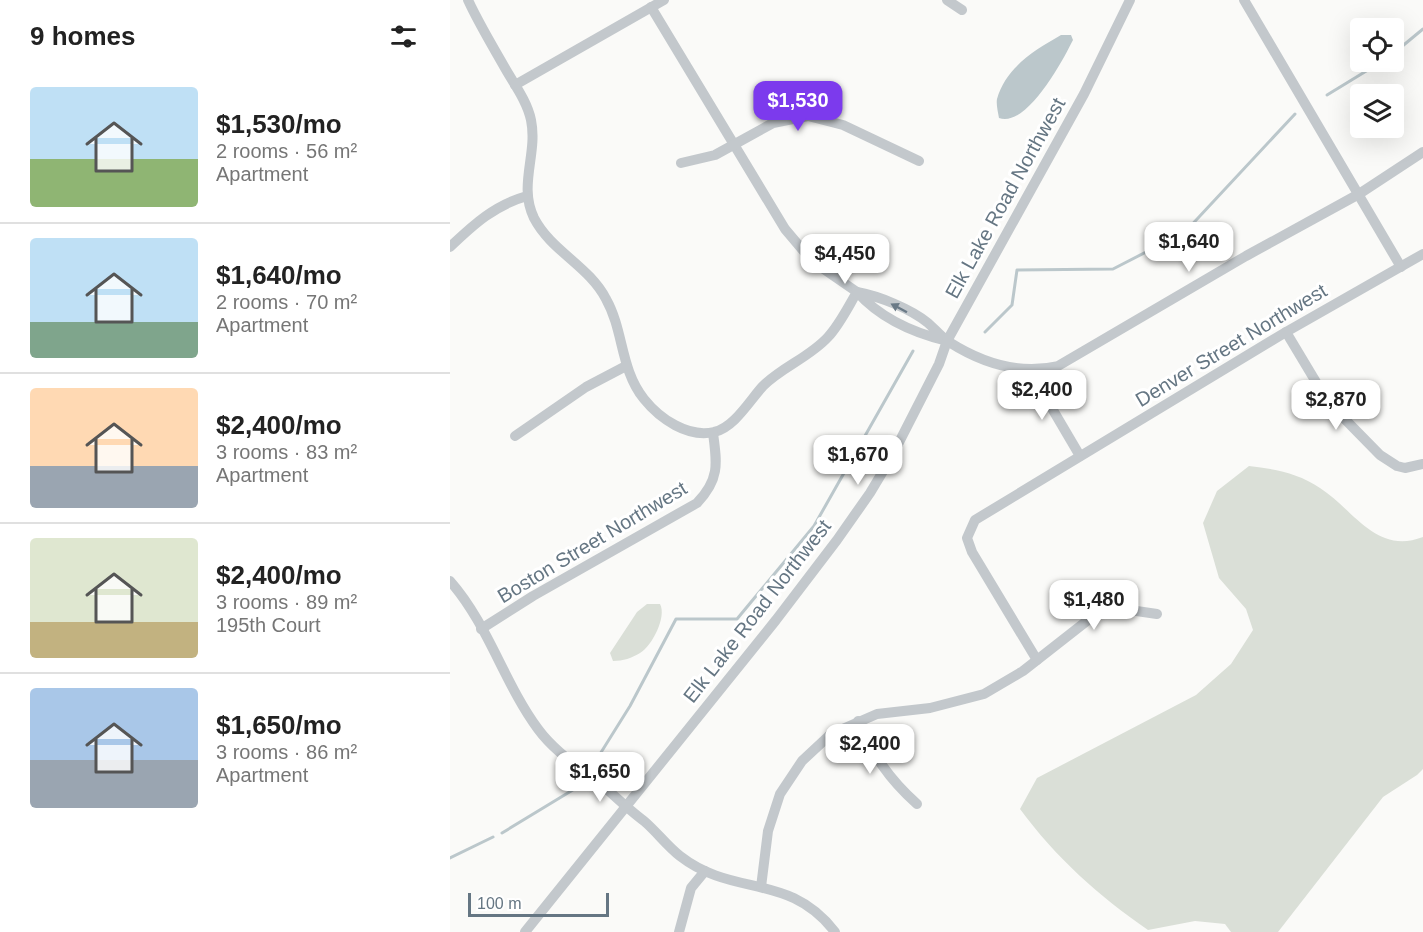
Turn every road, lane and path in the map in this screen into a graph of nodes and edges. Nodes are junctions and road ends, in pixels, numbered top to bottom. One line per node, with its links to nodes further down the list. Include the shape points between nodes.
1 (468, 0): 8 (street)
2 (664, 0): 6 (street)
3 (947, 0): 7 (street)
4 (1131, 0): 20 (street, Elk Lake Road Northwest, via 1084,94)
5 (1244, 0): 13 (street)
6 (651, 7): 8 (street); 9 (street)
7 (962, 10)
8 (515, 85): 14 (street, via 532,131)
9 (734, 145): 11 (street, via 773,123 808,116 843,125); 12 (street); 18 (street, via 797,245 812,261)
10 (1423, 152): 13 (street)
11 (919, 160)
12 (681, 163)
13 (1359, 194): 17 (street); 22 (street, via 1071,360)
14 (527, 195): 15 (street, via 485,215); 21 (street, via 543,232 606,298)
15 (450, 247)
16 (1423, 254): 17 (street, Denver Street Northwest)
17 (1401, 267): 19 (street, Denver Street Northwest)
18 (857, 292): 20 (street, via 877,296 926,322); 23 (street, via 821,344 778,372 727,426)
19 (1286, 332): 25 (street, Denver Street Northwest); 26 (street, via 1328,402 1380,455 1405,468)
20 (947, 341): 22 (street, via 995,363); 33 (street, Elk Lake Road Northwest, via 895,449 860,508 776,620)
21 (626, 366): 23 (street, via 638,391 660,414 683,429); 24 (street, via 586,387)
22 (1030, 371): 25 (street)
23 (713, 433): 29 (street, Boston Street Northwest, via 717,471 697,503)
24 (515, 436)
25 (1080, 456): 30 (street, Denver Street Northwest, via 980,515 968,532 968,544 977,562)
26 (1423, 464)
27 (450, 581): 29 (street)
28 (1157, 614): 30 (street, via 1116,608 1097,613)
29 (481, 629): 33 (street, via 538,729)
30 (1037, 660): 31 (street, via 984,694)
31 (858, 721): 32 (street, via 882,768); 35 (street, via 821,742 786,782 770,818)
32 (917, 804)
33 (624, 807): 34 (street, via 680,856); 36 (street, Elk Lake Road Northwest)
34 (705, 871): 35 (street, via 732,882); 37 (street, via 691,888)
35 (761, 887): 38 (street, via 783,892 806,904)
36 (525, 932)
37 (679, 932)
38 (835, 932)

